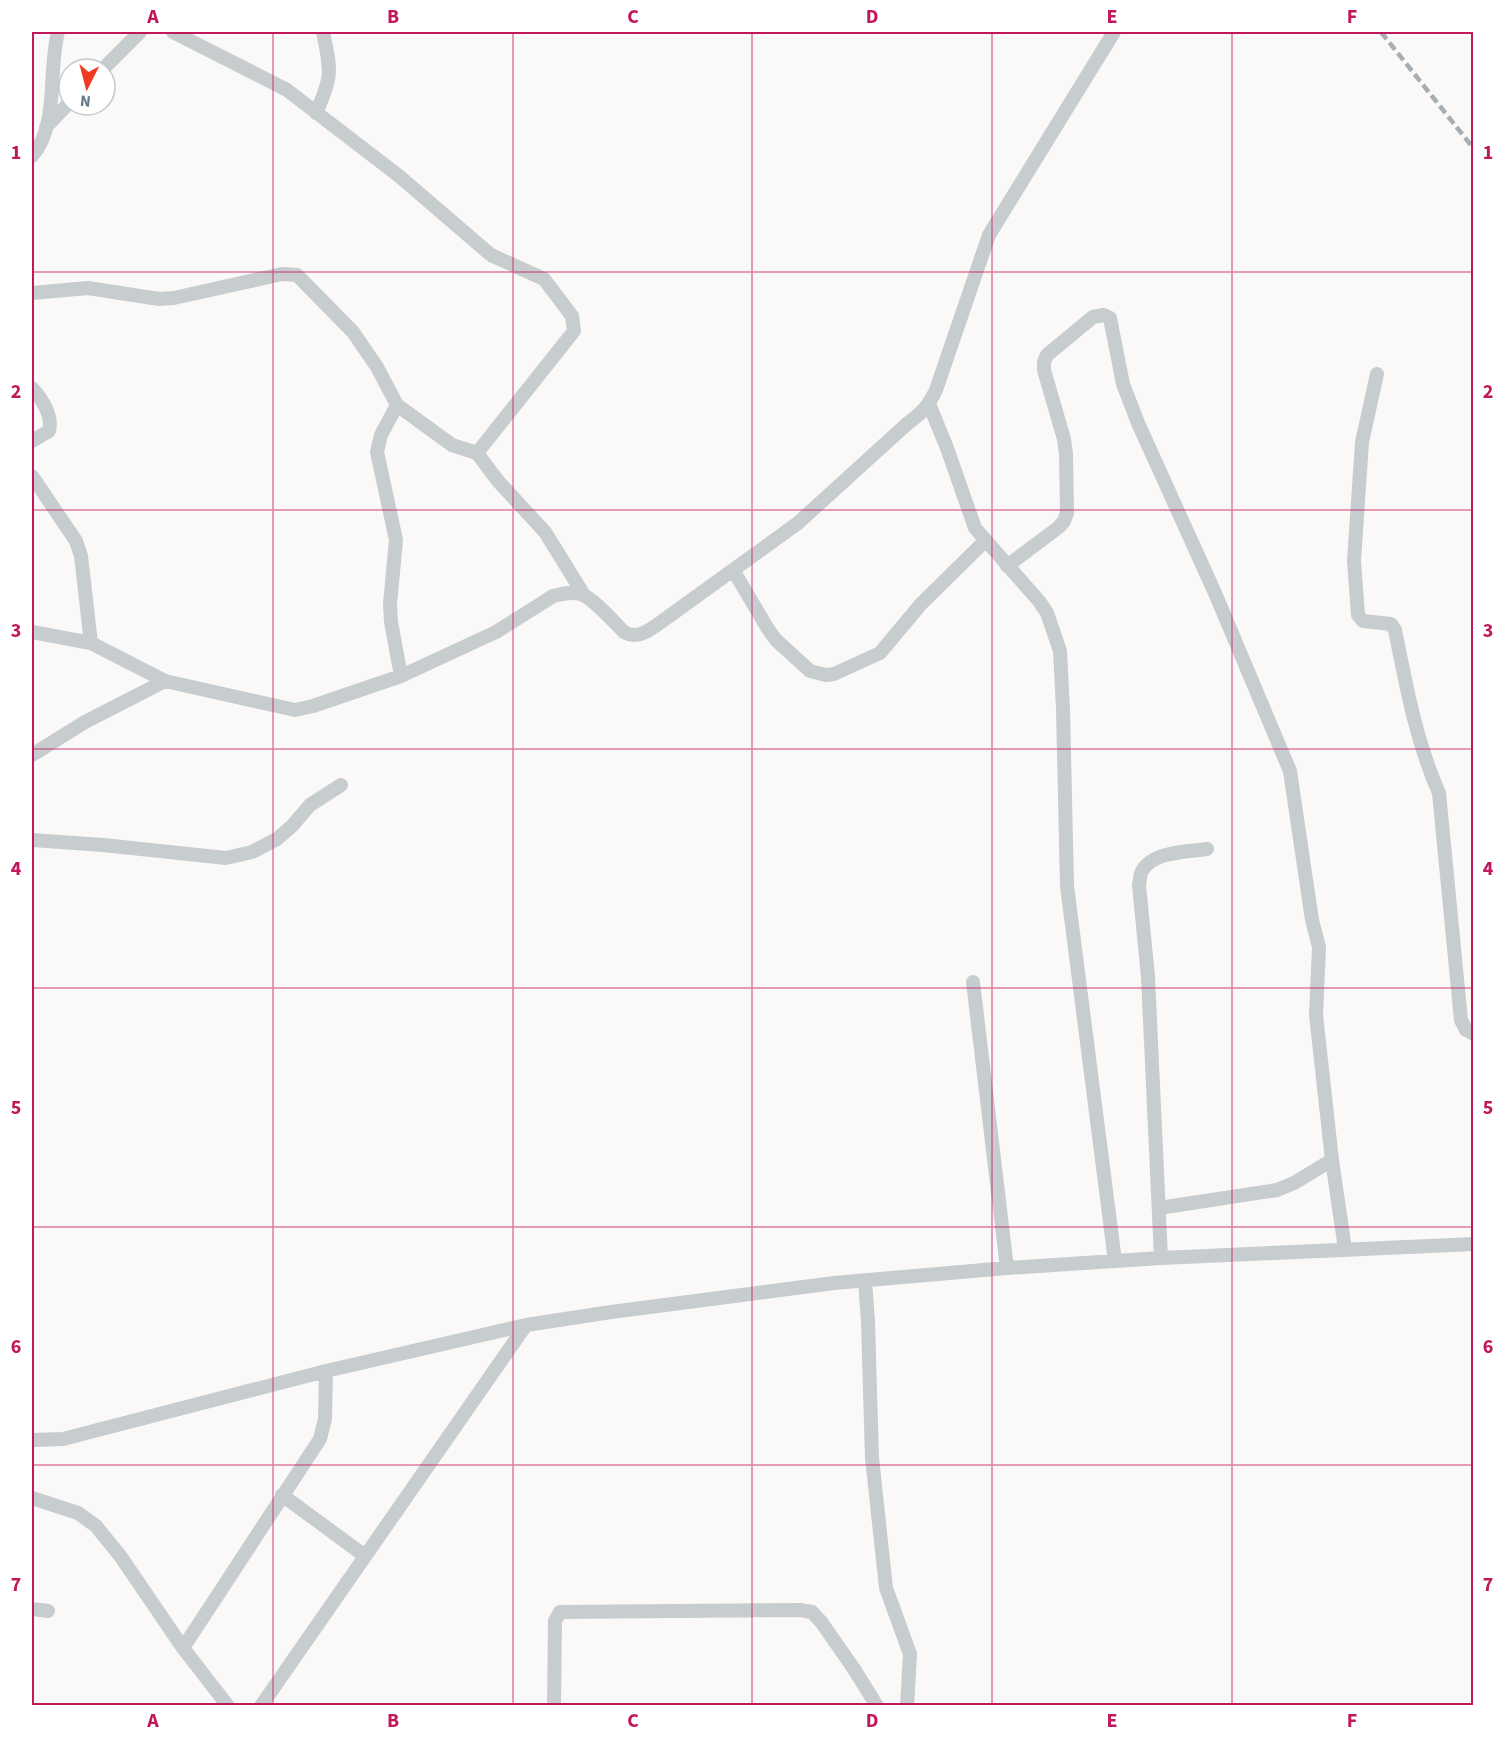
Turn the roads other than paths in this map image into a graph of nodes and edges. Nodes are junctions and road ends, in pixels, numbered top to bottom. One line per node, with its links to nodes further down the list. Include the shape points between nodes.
1 (58, 32): 9 (street)
2 (140, 32): 6 (street)
3 (173, 32): 7 (street, via 287,90)
4 (322, 32): 7 (street, via 330,74)
5 (1114, 32): 15 (street, via 989,235)
6 (114, 57)
7 (316, 113): 18 (street, via 399,176 491,255 544,279 572,316 574,331)
8 (57, 116): 9 (street)
9 (46, 127): 10 (street)
10 (36, 142): 11 (street)
11 (32, 156)
12 (32, 293): 16 (street, via 88,288 174,298 282,274 297,275 353,332 377,366)
13 (1377, 374): 33 (street, via 1362,442 1354,561 1358,615 1363,621 1391,624 1395,630 1419,738 1439,793 1461,1020)
14 (32, 388): 17 (street, via 51,418 51,425 49,431)
15 (929, 404): 20 (street, via 969,515); 22 (street, via 798,523)
16 (397, 405): 18 (street, via 452,445); 26 (street, via 377,452 396,540 390,604)
17 (32, 441)
18 (477, 453): 23 (street, via 545,532)
19 (32, 476): 25 (street, via 76,541)
20 (985, 541): 21 (street); 22 (street, via 921,604 880,653 834,674 810,671 776,640)
21 (1007, 566): 34 (street, via 1059,526 1067,513 1064,439 1044,362 1047,355 1093,317 1104,315 1110,318 1124,384 1138,423 1290,771 1319,947 1316,1015); 39 (street, via 1047,613 1060,651 1067,886)
22 (733, 570): 23 (street, via 640,635 624,632)
23 (584, 595): 26 (street, via 553,596 496,632)
24 (32, 632): 25 (street)
25 (91, 643): 27 (street)
26 (401, 676): 27 (street, via 295,710)
27 (165, 681): 28 (street, via 85,722)
28 (32, 755)
29 (341, 785): 30 (street, via 310,805 276,839 252,852 226,858)
30 (32, 840)
31 (1208, 849): 35 (street, via 1164,855 1142,871 1139,885 1148,977)
32 (973, 981): 40 (street)
33 (1473, 1034)
34 (1332, 1160): 35 (street, via 1276,1190); 37 (street)
35 (1159, 1208): 38 (street)
36 (1473, 1244): 37 (street)
37 (1345, 1249): 38 (street)
38 (1161, 1258): 39 (street)
39 (1115, 1261): 40 (street)
40 (1007, 1268): 41 (street)
41 (865, 1280): 42 (street); 55 (street, via 872,1458 886,1588 910,1654)
42 (526, 1325): 43 (street); 47 (street)
43 (326, 1371): 44 (street, via 63,1439); 45 (street, via 325,1419 320,1439)
44 (32, 1440)
45 (282, 1495): 47 (street); 50 (street)
46 (32, 1498): 50 (street, via 78,1513 96,1526)
47 (365, 1556): 52 (street)
48 (32, 1609): 49 (street)
49 (48, 1611)
50 (183, 1648): 51 (street)
51 (228, 1706)
52 (261, 1706)
53 (554, 1706): 54 (street, via 555,1621 560,1612 753,1610 812,1612)
54 (877, 1706)
55 (907, 1706)

